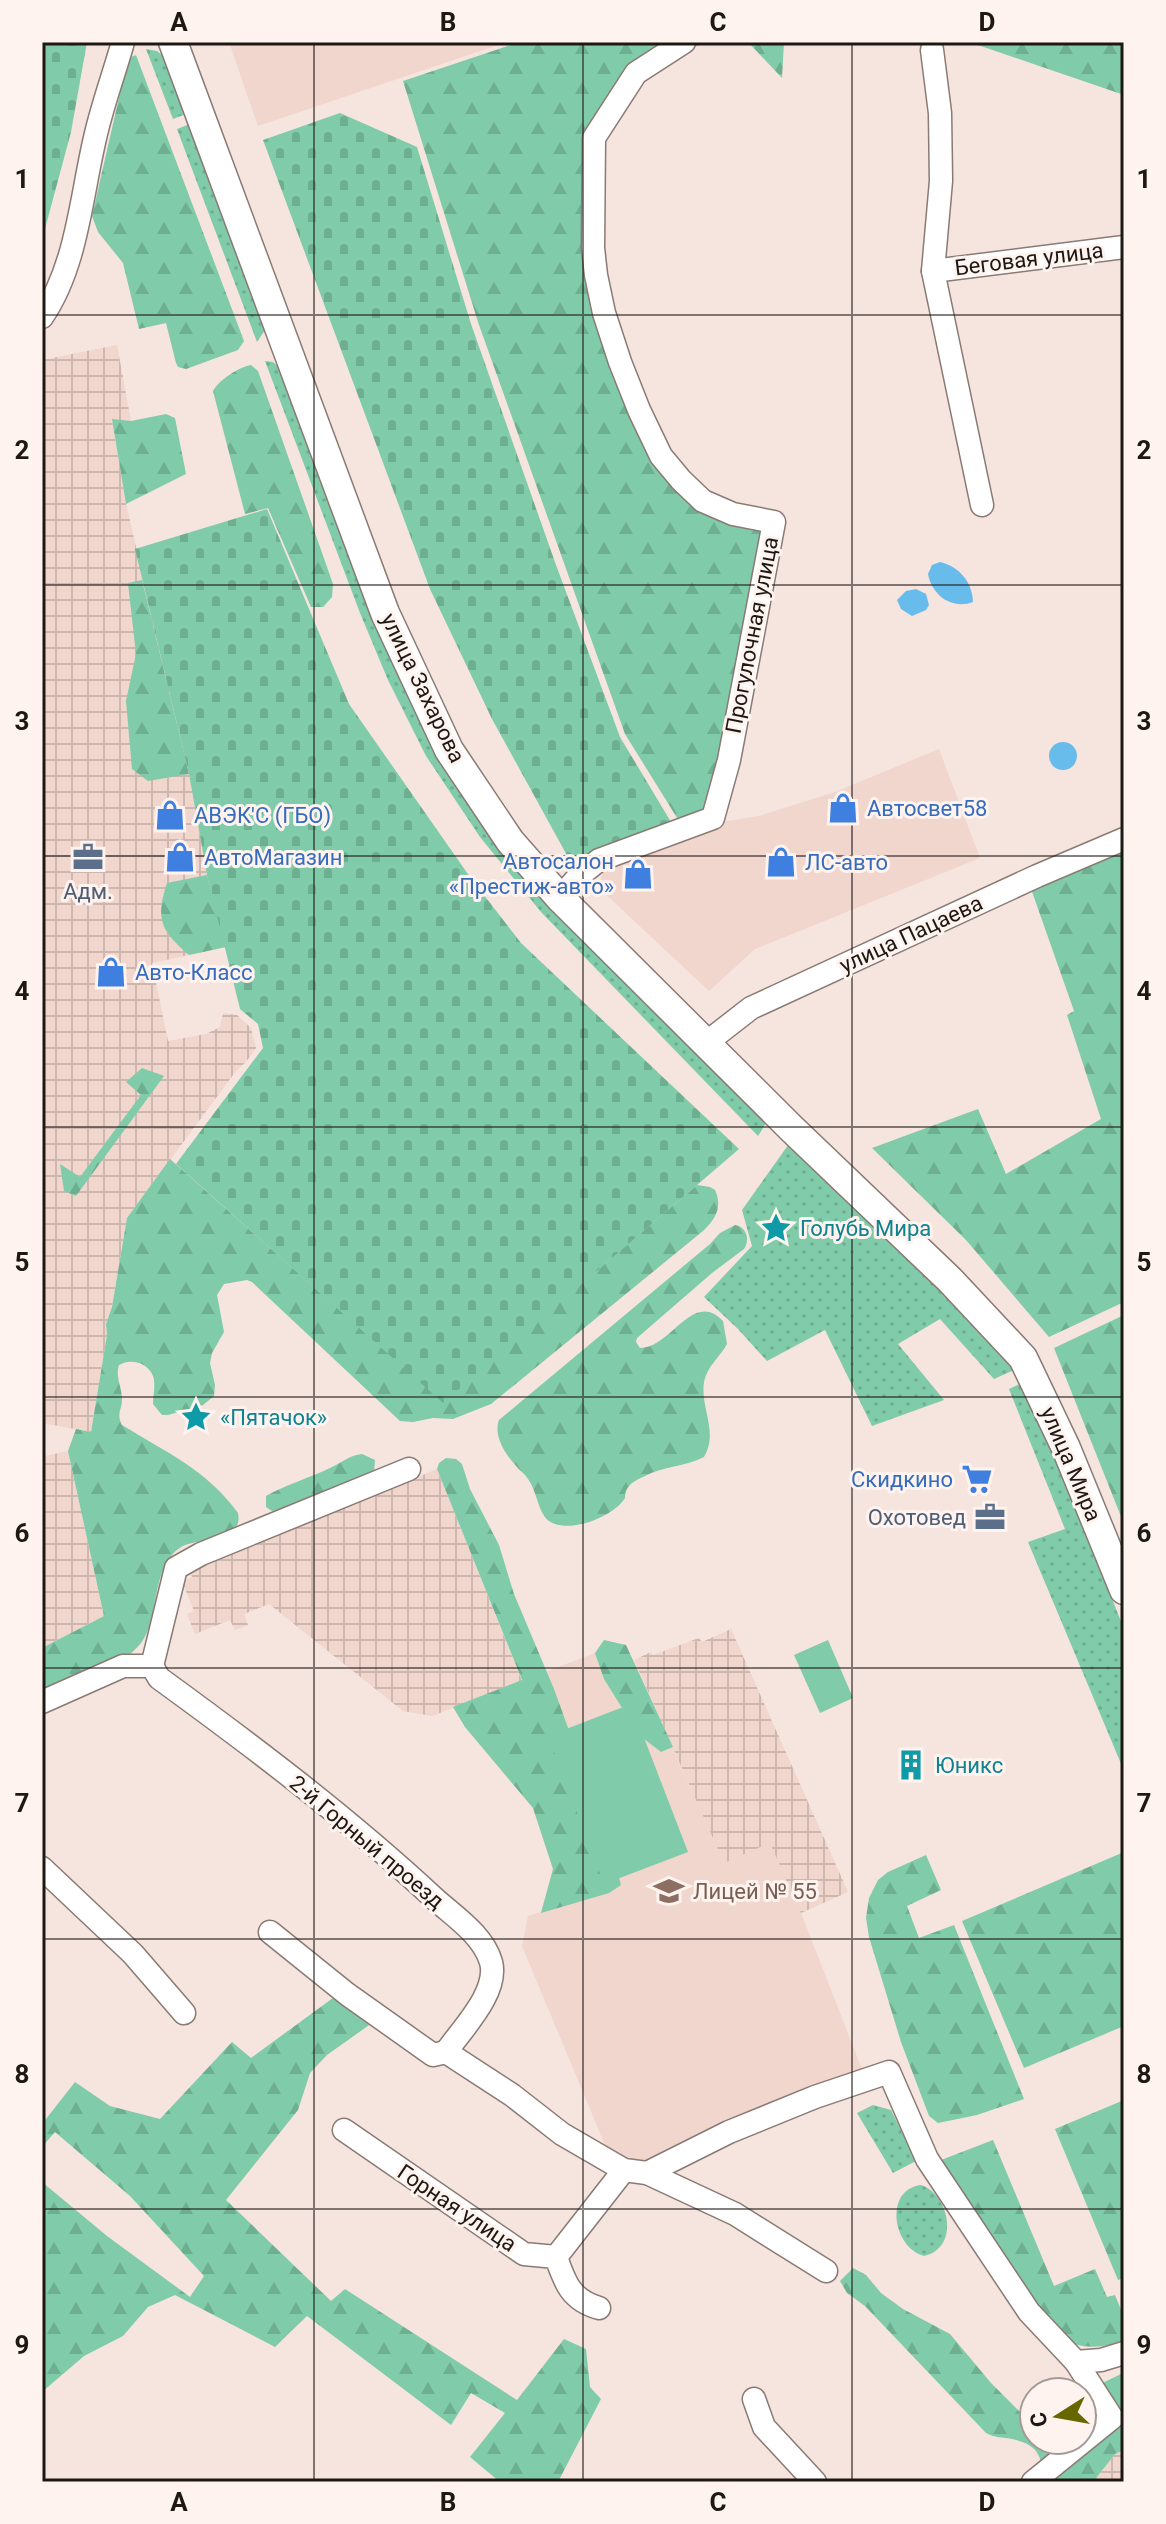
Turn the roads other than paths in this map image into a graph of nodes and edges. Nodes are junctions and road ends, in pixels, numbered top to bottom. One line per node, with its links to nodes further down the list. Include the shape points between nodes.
1 (123, 42): 7 (street, via 70,253)
2 (173, 42): 10 (main road, улица Захарова, via 385,613 449,750 510,841)
3 (684, 42): 10 (street, Прогулочная улица, via 636,73 594,138 596,275 616,350 661,456 703,501 774,522 713,818 599,860)
4 (932, 50): 6 (street, via 941,181)
5 (1124, 247): 6 (street, Беговая улица)
6 (933, 271): 8 (street)
7 (42, 317)
8 (982, 505)
9 (1124, 839): 11 (street, улица Пацаева, via 751,1008)
10 (560, 898): 11 (main road, улица Захарова)
11 (706, 1043): 12 (main road, улица Захарова)
12 (1010, 1342): 14 (main road, улица Мира, via 1030,1368)
13 (409, 1469): 15 (street, via 176,1568)
14 (1124, 1590)
15 (152, 1666): 16 (street, via 123,1666); 20 (street, 2-й Горный проезд, via 159,1678 402,1868 480,1940 492,1964 491,1989)
16 (42, 1702)
17 (42, 1868): 19 (street, via 133,1954)
18 (270, 1932): 20 (street, via 433,2055)
19 (184, 2013)
20 (446, 2052): 22 (street, via 562,2134)
21 (344, 2130): 24 (street, Горная улица, via 524,2254)
22 (624, 2170): 23 (street); 24 (street)
23 (647, 2173): 25 (street, via 735,2214); 28 (street, via 729,2132 889,2072 927,2159 1029,2312)
24 (556, 2257): 26 (street, via 565,2282 582,2303)
25 (826, 2271)
26 (599, 2308)
27 (1124, 2353): 28 (street)
28 (1076, 2362): 31 (street, via 1112,2418)
29 (754, 2399): 30 (street, via 764,2427)
30 (815, 2482)
31 (1033, 2482)

